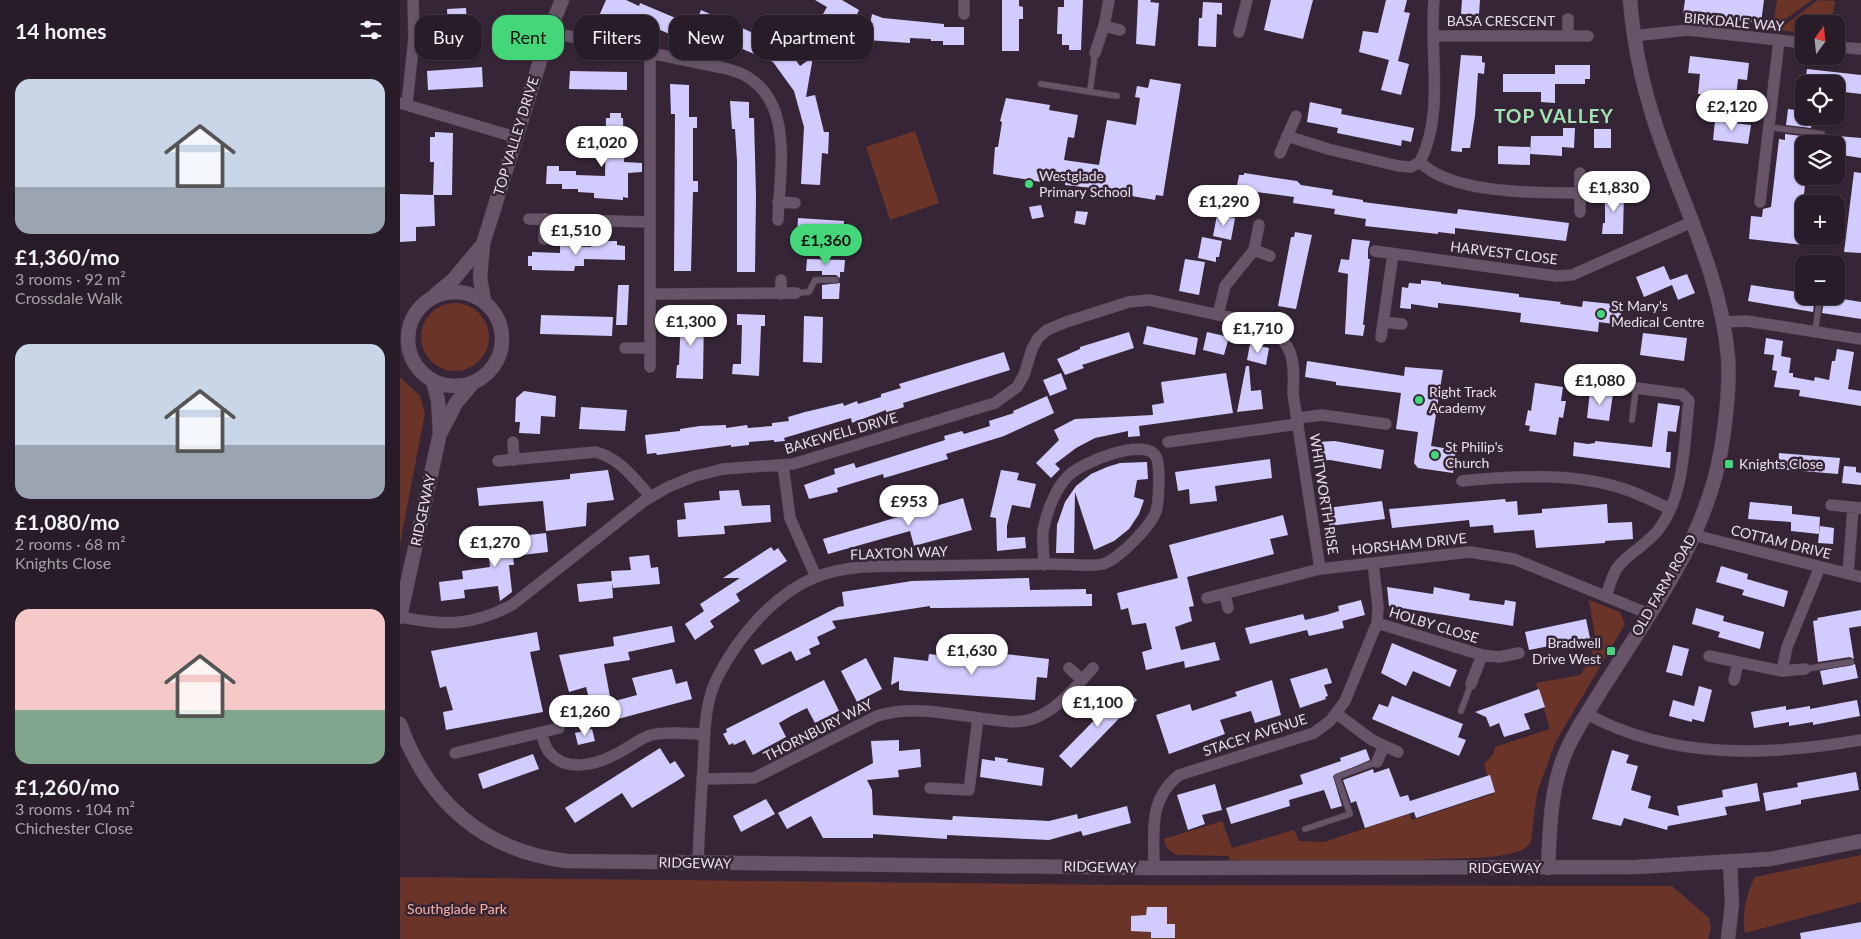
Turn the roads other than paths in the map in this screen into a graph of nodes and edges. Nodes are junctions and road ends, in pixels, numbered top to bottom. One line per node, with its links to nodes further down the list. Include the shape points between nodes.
1 (414, 0): 29 (street, via 414,38)
2 (562, 0): 9 (street, TOP VALLEY DRIVE)
3 (964, 0): 8 (street)
4 (1109, 0): 11 (street)
5 (1247, 0): 13 (street)
6 (1434, 0): 14 (street)
7 (1630, 0): 17 (street, OLD FARM ROAD)
8 (964, 14)
9 (556, 15)
10 (1568, 19): 15 (street, BASA CRESCENT)
11 (1104, 26): 12 (street); 22 (street)
12 (1120, 30)
13 (1239, 32)
14 (1434, 36): 15 (street, BASA CRESCENT); 36 (street, via 1432,124)
15 (1568, 36): 16 (street, BASA CRESCENT)
16 (1588, 36)
17 (1633, 36): 18 (street, BIRKDALE WAY, via 1688,30); 47 (street, OLD FARM ROAD, via 1642,81)
18 (1779, 40): 19 (street, BIRKDALE WAY); 31 (street)
19 (1795, 42)
20 (1845, 48): 21 (street)
21 (1861, 49)
22 (1095, 53): 27 (lane)
23 (659, 55): 39 (street, via 728,69 746,76 773,104 778,121)
24 (540, 60): 34 (street, TOP VALLEY DRIVE)
25 (650, 60): 46 (street)
26 (1041, 84): 27 (lane)
27 (1090, 92): 28 (lane)
28 (1116, 96)
29 (403, 104): 34 (street)
30 (1296, 116): 33 (street)
31 (1769, 128): 32 (lane); 40 (street)
32 (1822, 134)
33 (1287, 136): 35 (street); 36 (street, via 1328,150 1398,166 1411,167)
34 (515, 137): 50 (street, TOP VALLEY DRIVE)
35 (1280, 153)
36 (1420, 162): 38 (street, via 1445,179 1454,181 1529,193)
37 (1580, 173): 38 (street)
38 (1580, 193): 42 (street)
39 (778, 202): 41 (street); 45 (street)
40 (1760, 202)
41 (795, 203)
42 (1580, 212)
43 (529, 219): 44 (street)
44 (545, 219): 46 (street); 49 (street)
45 (778, 220)
46 (650, 222): 58 (street)
47 (1692, 222): 53 (street, HARVEST CLOSE, via 1572,274 1556,276); 67 (street, OLD FARM ROAD, via 1708,262)
48 (1259, 224): 51 (street)
49 (544, 240)
50 (483, 244): 60 (street, TOP VALLEY DRIVE, via 453,280); 61 (street, TOP VALLEY DRIVE, via 480,278)
51 (1254, 250): 54 (street); 64 (street, via 1225,286)
52 (1375, 251): 53 (street, HARVEST CLOSE)
53 (1392, 254): 66 (street)
54 (1270, 256)
55 (781, 280): 59 (street)
56 (836, 280): 57 (lane, via 814,280 809,292)
57 (796, 293): 59 (street)
58 (650, 294): 59 (street); 74 (street)
59 (781, 294)
60 (432, 297): 61 (street, via 459,291); 63 (street)
61 (484, 301): 80 (street, via 495,313 502,329 501,350 491,370)
62 (1819, 305): 69 (lane)
63 (418, 309): 65 (street); 76 (street, via 408,331 407,343)
64 (1218, 315): 70 (street, BAKEWELL DRIVE, via 1261,324); 90 (street, BAKEWELL DRIVE, via 1149,300 1129,302 1066,322 1038,338 1017,387 995,403)
65 (400, 321)
66 (1383, 322): 68 (street); 71 (street)
67 (1723, 322): 69 (street, via 1747,321); 96 (street, OLD FARM ROAD, via 1728,358 1721,450 1706,506)
68 (1402, 324)
69 (1815, 332): 72 (street)
70 (1282, 337): 83 (street, WHITWORTH RISE, via 1292,355)
71 (1381, 337)
72 (1861, 339)
73 (625, 348): 74 (street)
74 (650, 348): 77 (street)
75 (400, 360): 76 (street)
76 (415, 365): 78 (street)
77 (650, 367)
78 (433, 381): 80 (street, via 446,386); 85 (street, RIDGEWAY)
79 (1576, 381): 81 (lane)
80 (473, 383): 85 (street, RIDGEWAY, via 456,403)
81 (1636, 388): 82 (lane); 95 (street, via 1682,394 1689,401 1677,490)
82 (1632, 420)
83 (1297, 421): 84 (street, via 1322,415); 87 (street, WHITWORTH RISE); 100 (street, WHITWORTH RISE)
84 (1386, 424)
85 (440, 433): 109 (street, RIDGEWAY)
86 (512, 442): 88 (street)
87 (1176, 445)
88 (514, 460): 89 (street); 92 (street, via 596,452 619,463)
89 (498, 461)
90 (783, 465): 92 (street, BAKEWELL DRIVE, via 723,469 668,487); 102 (street, via 790,518)
91 (1462, 481): 95 (street, via 1520,477 1598,483 1638,494)
92 (651, 497): 109 (street, BAKEWELL DRIVE, via 512,605 494,614 480,620 443,624)
93 (1831, 505): 94 (street)
94 (1857, 508): 101 (street)
95 (1670, 509): 105 (street, via 1643,546 1616,569)
96 (1694, 535): 99 (street, COTTAM DRIVE); 108 (street, OLD FARM ROAD)
97 (1372, 563): 100 (street, HORSHAM DRIVE); 105 (street, HORSHAM DRIVE, via 1483,553 1514,559); 110 (street, STACEY AVENUE)
98 (1044, 564): 98 (street, via 1043,532 1056,493 1068,475 1096,459 1120,451 1148,450 1154,454 1157,464 1156,511 1122,554 1103,564); 102 (street, FLAXTON WAY, via 873,566)
99 (1820, 567): 101 (street, COTTAM DRIVE); 119 (street, via 1787,647)
100 (1320, 569): 104 (street, HORSHAM DRIVE)
101 (1848, 574): 103 (street, COTTAM DRIVE)
102 (816, 577): 130 (street, FLAXTON WAY, via 786,595 758,619 736,646 717,677 706,705)
103 (1861, 577)
104 (1225, 594): 106 (street, HORSHAM DRIVE); 107 (street)
105 (1606, 596): 108 (street, HORSHAM DRIVE)
106 (1207, 598)
107 (1228, 608)
108 (1649, 614): 125 (street, OLD FARM ROAD)
109 (400, 617)
110 (1377, 623): 112 (street, HOLBY CLOSE); 124 (street, STACEY AVENUE)
111 (1519, 654): 112 (street, HOLBY CLOSE)
112 (1482, 655): 122 (street, HOLBY CLOSE)
113 (1708, 656): 114 (street)
114 (1738, 662): 119 (street); 121 (street)
115 (1851, 662): 118 (lane)
116 (1069, 668): 120 (street)
117 (1093, 668): 120 (street, THORNBURY WAY)
118 (1805, 670): 119 (street)
119 (1782, 671)
120 (1082, 680): 126 (street, THORNBURY WAY, via 1060,702 1032,719 1013,722)
121 (1734, 680)
122 (1471, 684): 123 (lane)
123 (1461, 711)
124 (1337, 714): 132 (street); 143 (street, STACEY AVENUE, via 1314,733 1179,775 1167,785 1155,812)
125 (1587, 714): 131 (street, via 1647,740 1720,750 1779,752); 144 (street, OLD FARM ROAD, via 1567,750 1556,783)
126 (978, 718): 137 (street, THORNBURY WAY, via 918,710 890,712 754,778); 138 (street, via 969,790)
127 (400, 724): 133 (street, RIDGEWAY)
128 (559, 728): 129 (street)
129 (541, 732): 130 (street, via 548,752 569,765 613,756 650,736); 135 (street)
130 (705, 734): 137 (street, FLAXTON WAY)
131 (1861, 740)
132 (1384, 746): 134 (street); 136 (street)
133 (404, 748): 141 (street, RIDGEWAY, via 448,806 493,840 520,852 567,861)
134 (1398, 752)
135 (455, 753)
136 (1377, 762): 139 (lane, via 1337,777 1350,814)
137 (702, 779): 141 (street, FLAXTON WAY)
138 (930, 788)
139 (1305, 829)
140 (1861, 841): 142 (street, RIDGEWAY, via 1794,855)
141 (698, 863): 143 (street, RIDGEWAY)
142 (1730, 863): 144 (street, RIDGEWAY); 145 (street, via 1732,904)
143 (1154, 868): 144 (street, RIDGEWAY)
144 (1548, 868)
145 (1728, 939)

